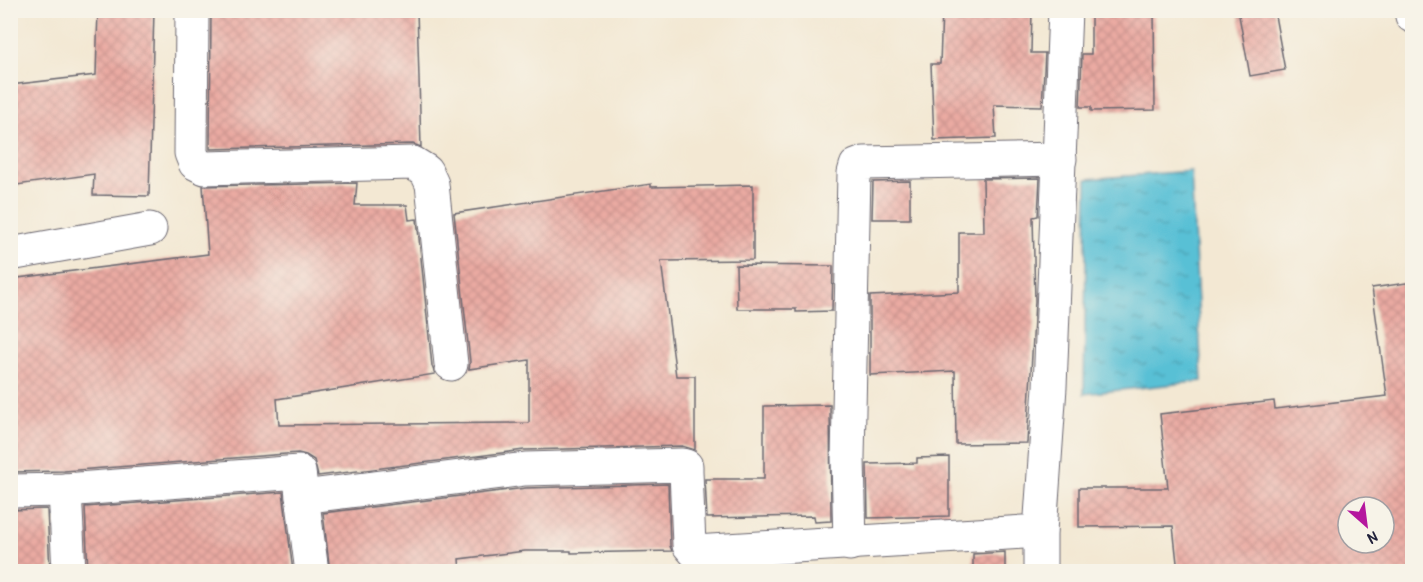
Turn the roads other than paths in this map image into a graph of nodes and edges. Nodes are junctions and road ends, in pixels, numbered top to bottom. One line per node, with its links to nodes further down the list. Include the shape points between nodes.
1 (192, 10): 8 (street, via 191,153 195,163 205,168 413,163 426,171 432,184)
2 (1065, 10): 5 (street)
3 (1411, 10): 4 (street)
4 (1413, 16)
5 (1060, 159): 12 (street); 13 (street, via 856,166 848,458)
6 (150, 229): 7 (street)
7 (10, 254)
8 (451, 364)
9 (64, 490): 10 (street); 11 (street, via 298,472); 14 (street)
10 (10, 491)
11 (302, 497): 13 (street, via 525,469 682,465 686,466 689,545 695,552); 15 (street)
12 (1040, 531): 13 (street); 16 (street)
13 (850, 544)
14 (69, 572)
15 (312, 572)
16 (1040, 572)

